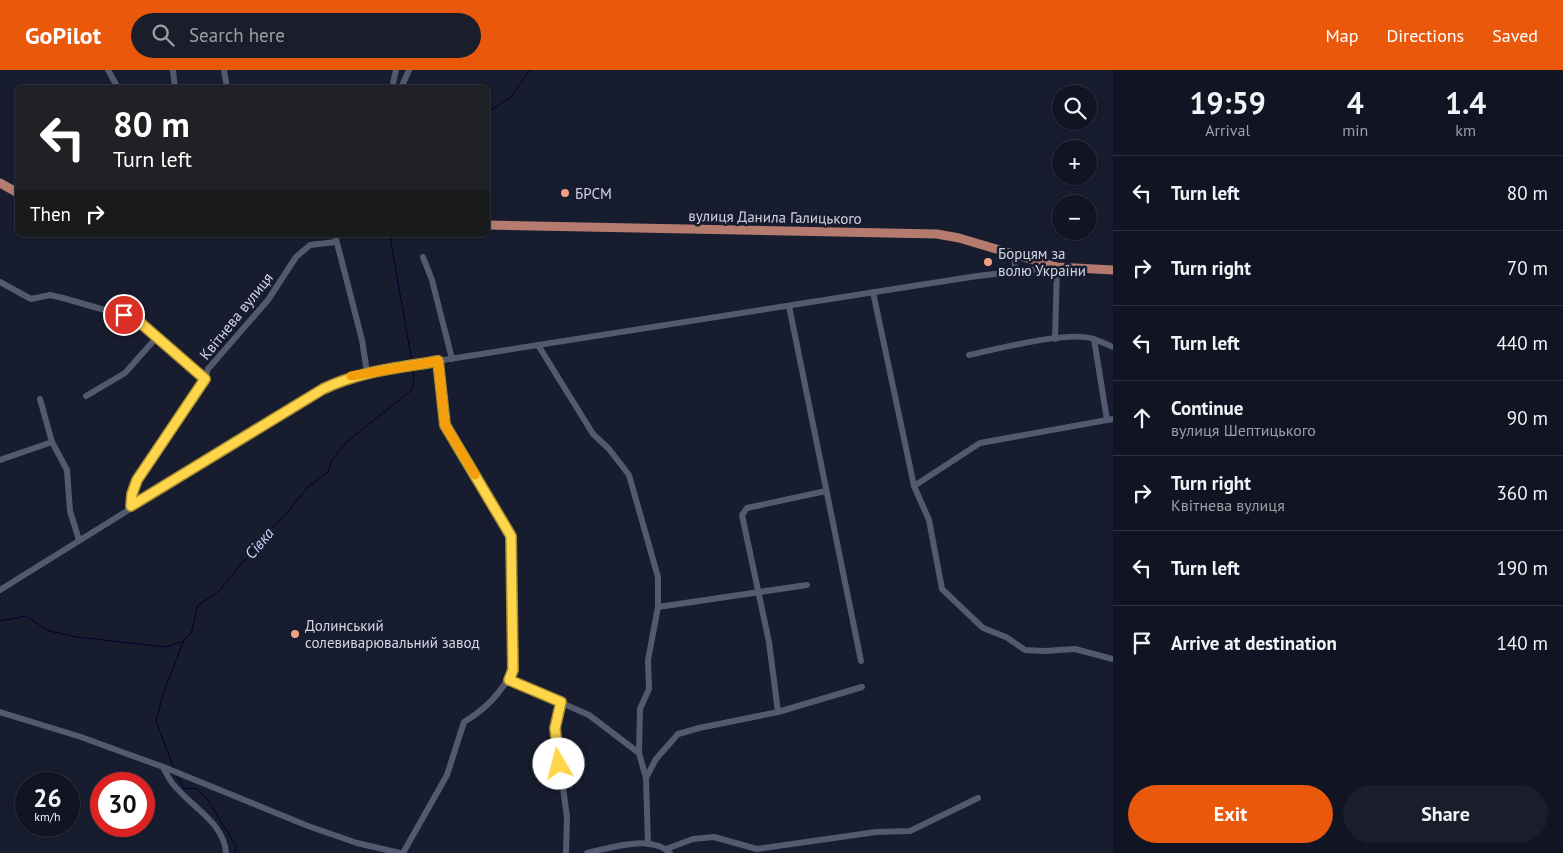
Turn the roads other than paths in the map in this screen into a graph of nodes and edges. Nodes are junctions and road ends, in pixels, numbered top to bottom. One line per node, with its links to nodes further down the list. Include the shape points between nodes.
1 (108, 70): 6 (street)
2 (173, 70): 7 (street)
3 (224, 70): 8 (street)
4 (396, 70): 9 (street)
5 (410, 70): 10 (street)
6 (116, 85)
7 (175, 85)
8 (226, 85)
9 (393, 85)
10 (402, 85)
11 (0, 182): 12 (main road)
12 (15, 191)
13 (490, 225): 15 (main road, вулиця Данила Галицького, via 937,234)
14 (335, 239): 31 (street, via 362,340); 32 (street, Квітнева вулиця, via 310,245 296,257 268,300 208,368)
15 (1014, 254): 17 (main road, вулиця Данила Галицького); 19 (street, via 1015,268)
16 (423, 257): 29 (street)
17 (1058, 267): 18 (main road, вулиця Данила Галицького); 19 (street); 24 (street)
18 (1113, 270)
19 (1008, 273): 21 (street)
20 (0, 282): 23 (street, via 31,299 63,298 136,319)
21 (872, 292): 22 (street); 38 (street)
22 (789, 306): 26 (street); 39 (street)
23 (156, 337): 32 (street); 33 (street, via 125,373)
24 (1055, 339): 25 (street, via 1084,335); 28 (street)
25 (1094, 339): 27 (street); 35 (street)
26 (538, 345): 29 (street); 45 (street, via 593,434 629,475 658,576)
27 (1113, 347)
28 (969, 355)
29 (452, 359): 30 (street)
30 (438, 361): 31 (street); 48 (street, via 445,425 511,536 513,670)
31 (367, 372): 40 (street, via 323,389)
32 (205, 379): 40 (street, Квітнева вулиця, via 137,480)
33 (86, 396)
34 (40, 399): 36 (street)
35 (1110, 419): 38 (street, via 980,443)
36 (52, 442): 37 (street); 41 (street, via 67,470 70,511)
37 (0, 460)
38 (914, 486): 46 (street, via 929,520 942,589 963,611 983,628 1006,637 1025,650 1075,649)
39 (826, 491): 44 (street, via 747,508 742,515); 47 (street)
40 (131, 506): 41 (street)
41 (79, 540): 43 (street)
42 (808, 585): 44 (street)
43 (0, 590)
44 (759, 592): 45 (street); 52 (street)
45 (658, 607): 53 (street, via 648,660 648,689 640,709)
46 (1113, 659)
47 (861, 661)
48 (509, 680): 50 (street); 60 (street, via 485,709 464,722 447,775)
49 (862, 687): 52 (street)
50 (561, 702): 53 (street, via 589,715); 61 (street, via 555,728 566,817)
51 (0, 712): 54 (street, via 81,737)
52 (778, 712): 55 (street, via 678,734)
53 (638, 753): 55 (street)
54 (164, 768): 59 (street, via 172,783 217,828 226,844); 60 (street, via 308,826 357,843)
55 (646, 778): 57 (street)
56 (978, 798): 58 (street, via 910,831 876,832 758,849 714,837 693,839)
57 (648, 844): 58 (street); 62 (street)
58 (668, 851)
59 (226, 853)
60 (402, 853)
61 (566, 853)
62 (587, 853)

